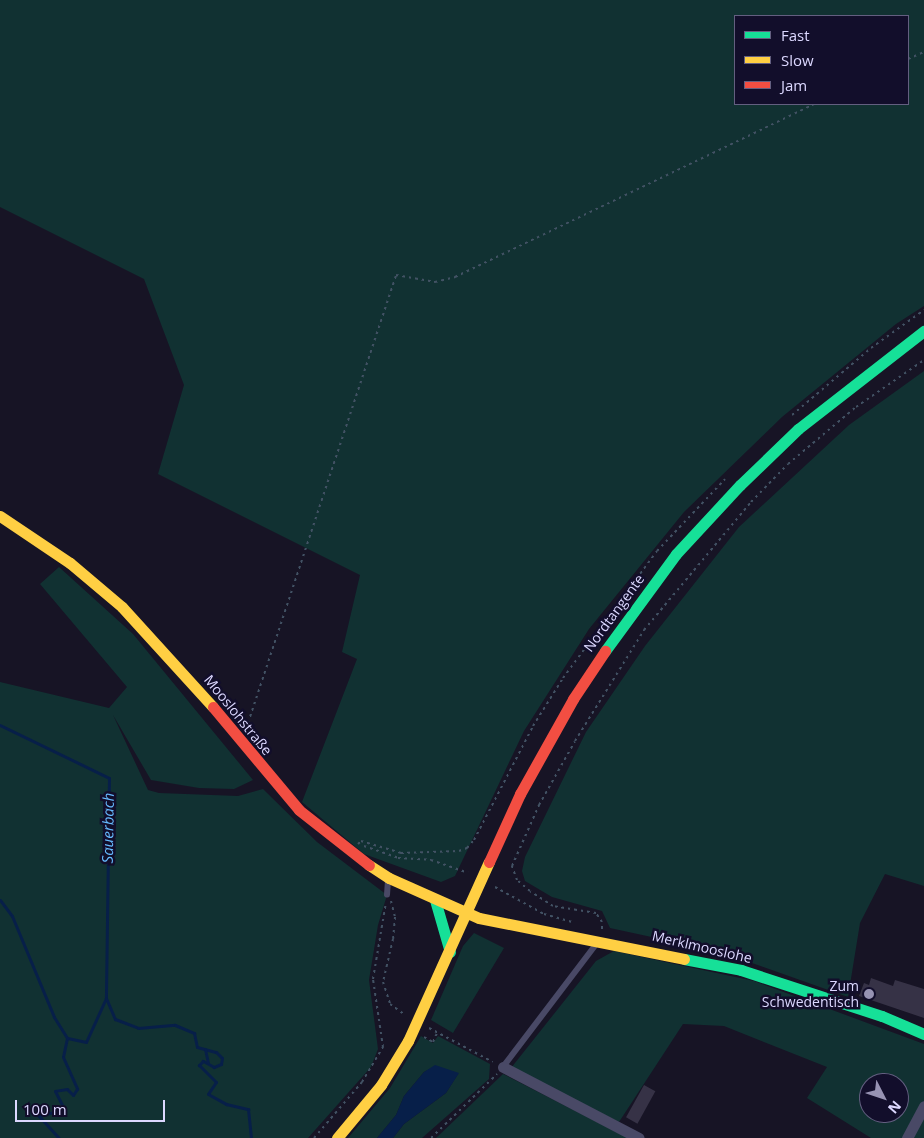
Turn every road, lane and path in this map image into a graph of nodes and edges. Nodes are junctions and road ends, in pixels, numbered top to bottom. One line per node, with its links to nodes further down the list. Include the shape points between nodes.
1 (924, 52): 2 (path)
2 (909, 59)
3 (813, 105): 8 (path, via 454,277 435,282 396,275)
4 (924, 331): 14 (street, Nordtangente, via 798,429 676,554 622,625 573,699 520,794)
5 (924, 360): 15 (path, via 856,407 788,464 752,502 644,630 538,805 512,866 517,880 553,906 596,913 602,922)
6 (0, 516): 8 (street, Mooslohstraße, via 70,563 122,607)
7 (240, 724): 8 (path)
8 (242, 736): 11 (street, Mooslohstraße, via 299,810 350,853)
9 (350, 838): 10 (path, via 380,853 398,858 431,860)
10 (468, 873)
11 (389, 878): 12 (lane, via 385,886); 13 (street, Mooslohstraße)
12 (387, 894): 17 (path, via 395,917 383,982 385,994 390,1004); 24 (path, via 373,979 383,1047 362,1082)
13 (435, 900): 14 (street, Mooslohstraße); 16 (street)
14 (467, 914): 15 (street, Merklmooslohe); 16 (street, Nordtangente)
15 (600, 936): 21 (street, Merklmooslohe, via 741,970 882,1016); 22 (lane)
16 (450, 952): 19 (street, Nordtangente)
17 (408, 1017)
18 (428, 1028): 20 (path)
19 (414, 1031): 20 (path, via 433,1042); 25 (street, Nordtangente, via 381,1085)
20 (437, 1033): 22 (path)
21 (924, 1034)
22 (503, 1067): 26 (path, via 460,1113); 27 (street)
23 (924, 1106): 28 (street)
24 (314, 1138)
25 (337, 1138)
26 (431, 1138)
27 (639, 1138)
28 (908, 1138)

